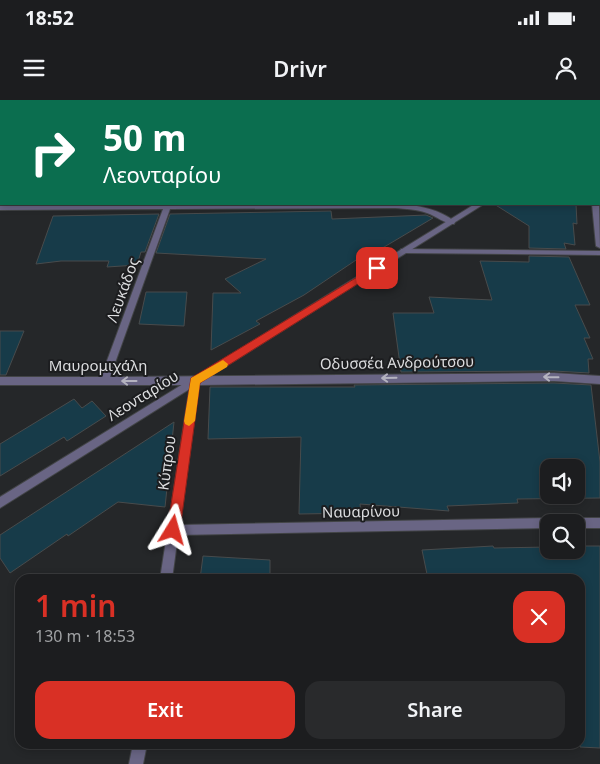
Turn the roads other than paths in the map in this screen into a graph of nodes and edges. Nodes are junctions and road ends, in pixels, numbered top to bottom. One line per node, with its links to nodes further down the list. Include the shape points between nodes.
1 (478, 205): 5 (street, Λεονταρίου)
2 (595, 205): 6 (street)
3 (167, 206): 4 (street); 5 (street, via 399,206 438,213); 12 (street, Λευκάδος)
4 (0, 208)
5 (451, 222): 7 (street, Λεονταρίου)
6 (600, 246)
7 (404, 251): 8 (street); 9 (street, Λεονταρίου)
8 (600, 253)
9 (222, 364): 13 (street, Λεονταρίου); 14 (street, via 224,374)
10 (600, 380): 14 (street, Οδυσσέα Ανδρούτσου, one-way to 14, via 545,377)
11 (0, 381): 12 (street, Μαυρομιχάλη)
12 (104, 381): 13 (street, Μαυρομιχάλη, one-way to 12)
13 (195, 381): 14 (street, Οδυσσέα Ανδρούτσου); 15 (street, Λεονταρίου); 19 (street, Κύπρου)
14 (232, 381)
15 (0, 503)
16 (600, 522): 17 (street)
17 (585, 523)
18 (540, 524): 19 (street, Ναυαρίνου)
19 (173, 530): 20 (street, Κύπρου)
20 (167, 574)
21 (139, 749): 22 (street)
22 (136, 764)

